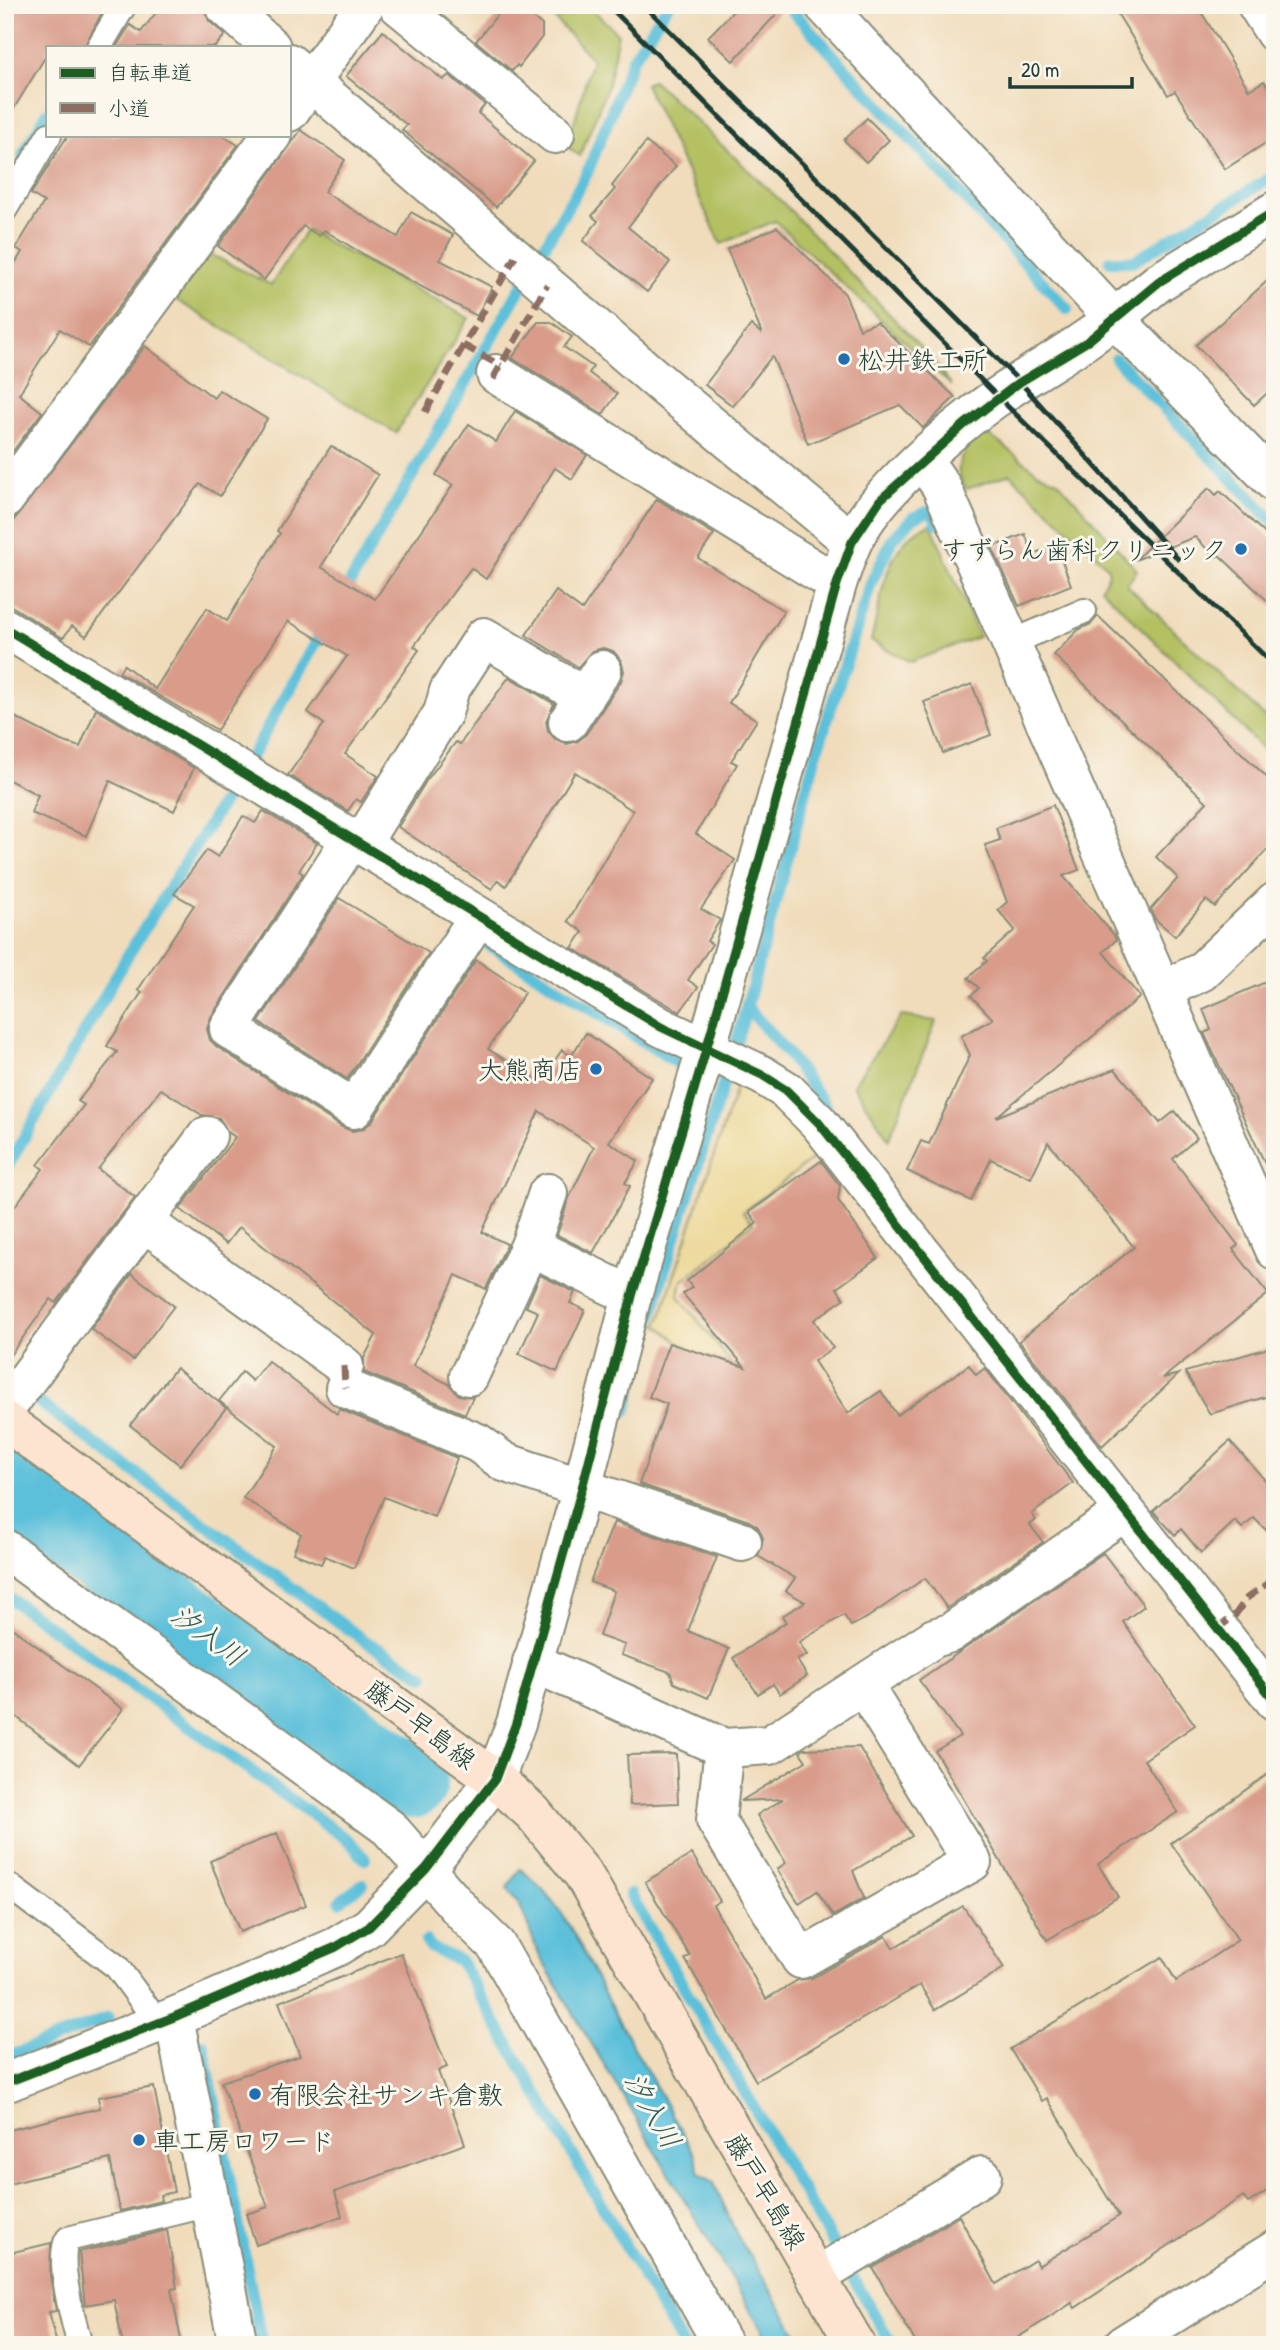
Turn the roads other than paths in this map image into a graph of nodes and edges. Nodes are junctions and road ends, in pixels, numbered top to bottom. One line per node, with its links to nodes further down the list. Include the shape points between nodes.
1 (124, 5): 8 (lane)
2 (224, 5): 9 (street)
3 (365, 5): 10 (street)
4 (398, 5): 11 (street)
5 (824, 5): 16 (street)
6 (1257, 5): 7 (street)
7 (1275, 33)
8 (101, 46)
9 (270, 46)
10 (296, 86): 21 (street, via 530,270)
11 (555, 134)
12 (48, 136): 14 (lane)
13 (271, 136): 20 (street)
14 (5, 209)
15 (1275, 211): 16 (street, via 1158,282)
16 (1114, 318): 18 (street, via 1088,341 998,397); 19 (street)
17 (496, 374): 22 (street)
18 (922, 460): 21 (street, via 880,500); 25 (street, via 941,486)
19 (1275, 484)
20 (5, 499)
21 (852, 542): 22 (street)
22 (837, 584): 31 (street)
23 (1084, 611): 25 (lane)
24 (5, 628): 27 (street, via 241,771)
25 (1011, 643): 30 (street)
26 (585, 696): 27 (street, via 484,637 449,691 443,713)
27 (349, 847): 29 (street); 29 (street, via 229,1029 354,1110)
28 (1275, 902): 30 (street, via 1201,972)
29 (472, 927): 31 (street)
30 (1162, 990): 36 (street)
31 (722, 1058): 37 (street); 41 (street, via 786,1090 819,1123)
32 (207, 1136): 34 (street)
33 (548, 1193): 35 (street)
34 (144, 1222): 39 (street); 40 (street, via 344,1377 478,1443 504,1462)
35 (530, 1246): 37 (street); 38 (street)
36 (1275, 1250)
37 (632, 1296): 40 (street)
38 (470, 1376)
39 (13, 1402): 48 (main road, 藤戸早島線)
40 (582, 1488): 42 (street); 44 (street)
41 (1124, 1513): 45 (street, via 950,1633 934,1638); 46 (street)
42 (742, 1542)
43 (5, 1549): 49 (street, via 389,1828)
44 (532, 1662): 47 (street); 48 (street)
45 (863, 1685): 47 (street, via 770,1745); 47 (street, via 972,1862 802,1959 716,1820)
46 (1275, 1701)
47 (724, 1748)
48 (495, 1779): 49 (street); 56 (main road, 藤戸早島線, via 533,1813 583,1874)
49 (426, 1869): 51 (street, via 369,1927 336,1947); 59 (street, via 496,1945)
50 (5, 1883): 51 (lane, via 117,1966)
51 (166, 2020): 52 (street); 54 (street)
52 (5, 2084)
53 (982, 2176): 56 (street)
54 (211, 2204): 57 (lane, via 68,2239 63,2252); 58 (street)
55 (1275, 2250): 61 (street)
56 (835, 2265): 60 (main road, 藤戸早島線)
57 (79, 2345)
58 (238, 2345)
59 (723, 2345)
60 (856, 2345)
61 (1123, 2345)

